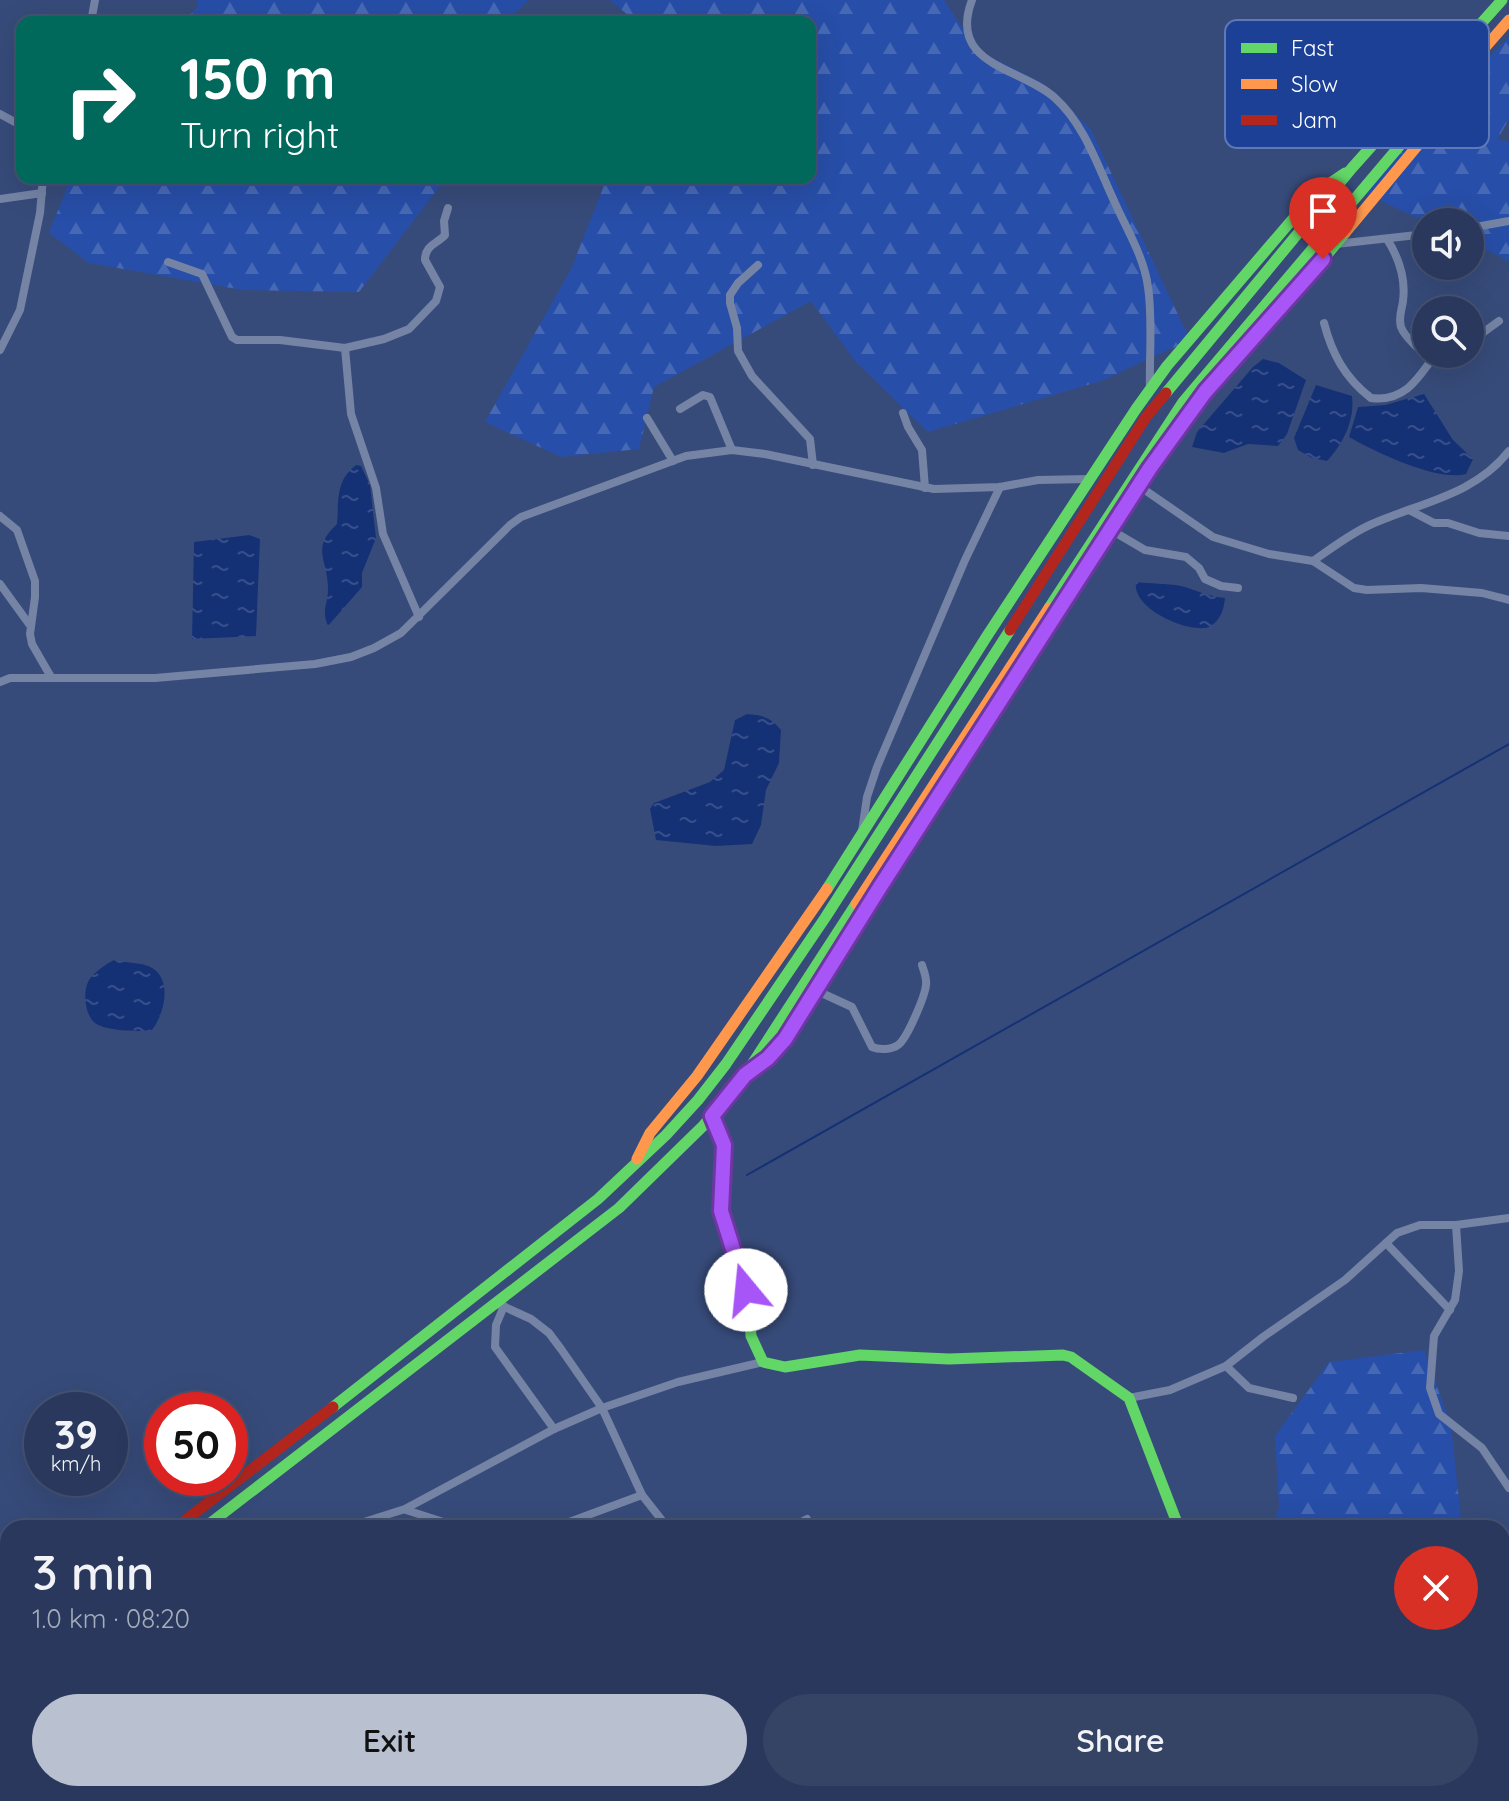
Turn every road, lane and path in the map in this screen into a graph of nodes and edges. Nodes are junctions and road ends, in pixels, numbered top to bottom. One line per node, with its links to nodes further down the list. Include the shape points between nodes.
1 (105, 0): 4 (street)
2 (972, 0): 30 (street, via 966,25 971,42 997,68 1052,95 1094,154 1145,270)
3 (1502, 0): 5 (main road)
4 (94, 3)
5 (1484, 20)
6 (1509, 20): 7 (main road)
7 (1489, 42)
8 (1370, 148): 11 (main road)
9 (1397, 148): 57 (main road, via 1183,402)
10 (1415, 148): 20 (main road)
11 (1352, 168): 30 (main road, via 1315,193); 59 (main road, via 1146,417 726,1064)
12 (43, 184): 13 (street)
13 (42, 193): 14 (street); 28 (street, via 20,310)
14 (0, 199)
15 (448, 208): 27 (street, via 445,235 425,255 440,287 436,301 409,329)
16 (1509, 221): 17 (street)
17 (1484, 225)
18 (1412, 236): 19 (street)
19 (1387, 239): 20 (street); 26 (street, via 1402,271 1402,330)
20 (1335, 244): 39 (main road, via 1205,392)
21 (168, 262): 27 (street, via 202,274 237,340)
22 (758, 265): 37 (street, via 730,295 738,351 752,376 810,439)
23 (1499, 321): 25 (street)
24 (1324, 323): 29 (street, via 1343,370 1371,398 1402,393)
25 (1484, 332)
26 (1412, 340)
27 (345, 348): 50 (street, via 351,414 376,488 383,534)
28 (0, 350)
29 (1426, 368)
30 (1150, 390): 38 (main road)
31 (680, 409): 34 (street, via 703,395 710,397)
32 (903, 413): 41 (street, via 922,450)
33 (647, 418): 36 (street)
34 (732, 450): 36 (street); 37 (street)
35 (1509, 451): 42 (street, via 1472,484)
36 (673, 461): 50 (street, via 521,517)
37 (813, 465): 41 (street)
38 (1088, 479): 40 (street); 54 (main road)
39 (1139, 486): 44 (main road); 46 (street, via 1213,537)
40 (1000, 487): 41 (street); 54 (street, via 877,767)
41 (925, 488)
42 (1409, 510): 45 (street, via 1434,523); 46 (street, via 1371,524)
43 (0, 516): 51 (street, via 17,530 35,581)
44 (1111, 530): 48 (street, via 1145,550 1186,557 1205,579); 56 (main road)
45 (1509, 536)
46 (1313, 561): 49 (street, via 1354,588 1421,588)
47 (0, 584): 51 (street)
48 (1238, 588)
49 (1509, 600)
50 (419, 617): 52 (street, via 374,648 315,664 155,678)
51 (29, 624): 52 (street, via 32,644)
52 (51, 677): 53 (street)
53 (1, 680)
54 (861, 835): 59 (main road, via 729,1031 650,1133)
55 (922, 965): 56 (street, via 924,994 896,1046 872,1047 852,1007)
56 (815, 990): 57 (main road, via 778,1049)
57 (745, 1075): 58 (main road)
58 (712, 1116): 63 (main road, via 619,1208); 65 (main road, via 724,1145 721,1211 746,1290 751,1336)
59 (633, 1167): 74 (main road, via 461,1309)
60 (1509, 1218): 61 (street)
61 (1456, 1225): 62 (street, via 1420,1225); 64 (street, via 1459,1271)
62 (1386, 1243): 64 (street); 66 (street, via 1345,1280)
63 (500, 1304): 69 (street, via 549,1333); 70 (street, via 495,1347); 75 (main road)
64 (1450, 1310): 71 (street, via 1433,1344 1434,1405 1490,1457)
65 (763, 1362): 67 (main road, via 785,1367 860,1355 1063,1355 1078,1359); 69 (street, via 678,1382)
66 (1226, 1366): 67 (street, via 1170,1390); 68 (street, via 1249,1388)
67 (1129, 1398): 80 (main road)
68 (1293, 1398)
69 (602, 1408): 70 (street); 72 (street)
70 (554, 1429): 73 (street)
71 (1509, 1488)
72 (642, 1495): 78 (street); 79 (street)
73 (405, 1509): 76 (street); 77 (street)
74 (185, 1520)
75 (215, 1520)
76 (370, 1520)
77 (438, 1520)
78 (582, 1520)
79 (662, 1520)
80 (1176, 1520)

